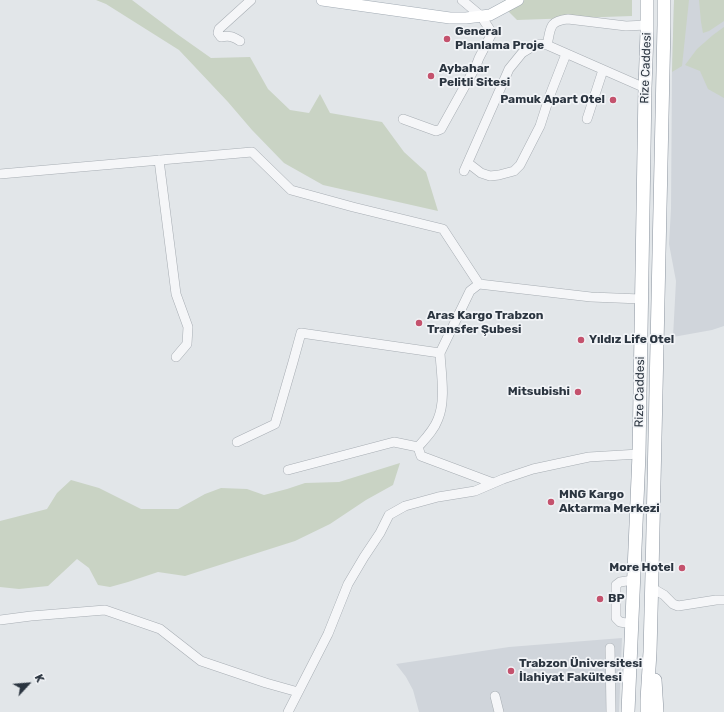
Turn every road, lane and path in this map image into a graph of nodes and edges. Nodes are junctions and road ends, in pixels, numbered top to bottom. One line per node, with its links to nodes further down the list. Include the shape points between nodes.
1 (251, 0): 9 (street, via 219,29 221,37 227,35)
2 (322, 0): 7 (main road, via 450,18)
3 (462, 0): 7 (street)
4 (518, 0): 7 (main road, via 490,15)
5 (647, 0): 8 (highway, Rize Caddesi)
6 (664, 0): 27 (highway, Rize Caddesi)
7 (481, 16): 15 (street, via 492,33 441,129 436,131)
8 (647, 25): 10 (street, via 626,26 558,20 552,25); 13 (highway, Rize Caddesi)
9 (240, 41)
10 (547, 45): 11 (street); 11 (street, via 539,44 522,53 509,69 466,167 490,176 499,176 520,166 540,126)
11 (566, 54): 12 (street)
12 (603, 70): 13 (street); 14 (street)
13 (645, 88): 19 (highway, Rize Caddesi)
14 (586, 118)
15 (403, 119)
16 (159, 160): 17 (street); 18 (street, via 252,152 291,190 443,229); 21 (street, via 176,294 188,327 187,344)
17 (0, 174)
18 (479, 284): 19 (street, via 591,297); 20 (street, via 470,291)
19 (641, 299): 24 (highway, Rize Caddesi)
20 (440, 353): 22 (street, via 301,332 275,424); 23 (street, via 443,403 435,426)
21 (176, 357)
22 (237, 442)
23 (418, 447): 25 (street, via 394,442); 26 (street, via 421,456)
24 (639, 454): 26 (street, via 589,457 532,469); 37 (highway, Rize Caddesi)
25 (288, 470)
26 (494, 483): 32 (street, via 475,491 405,506 389,515 348,584 328,634)
27 (652, 588): 28 (street, via 678,606); 31 (highway, Rize Caddesi)
28 (724, 600)
29 (0, 620): 32 (street, via 105,610 160,628 201,661)
30 (610, 648): 36 (street)
31 (650, 652): 38 (highway, Rize Caddesi); 39 (highway)
32 (298, 692): 34 (street)
33 (495, 696): 35 (street)
34 (288, 712)
35 (499, 712)
36 (611, 712)
37 (628, 712)
38 (647, 712)
39 (657, 712)

